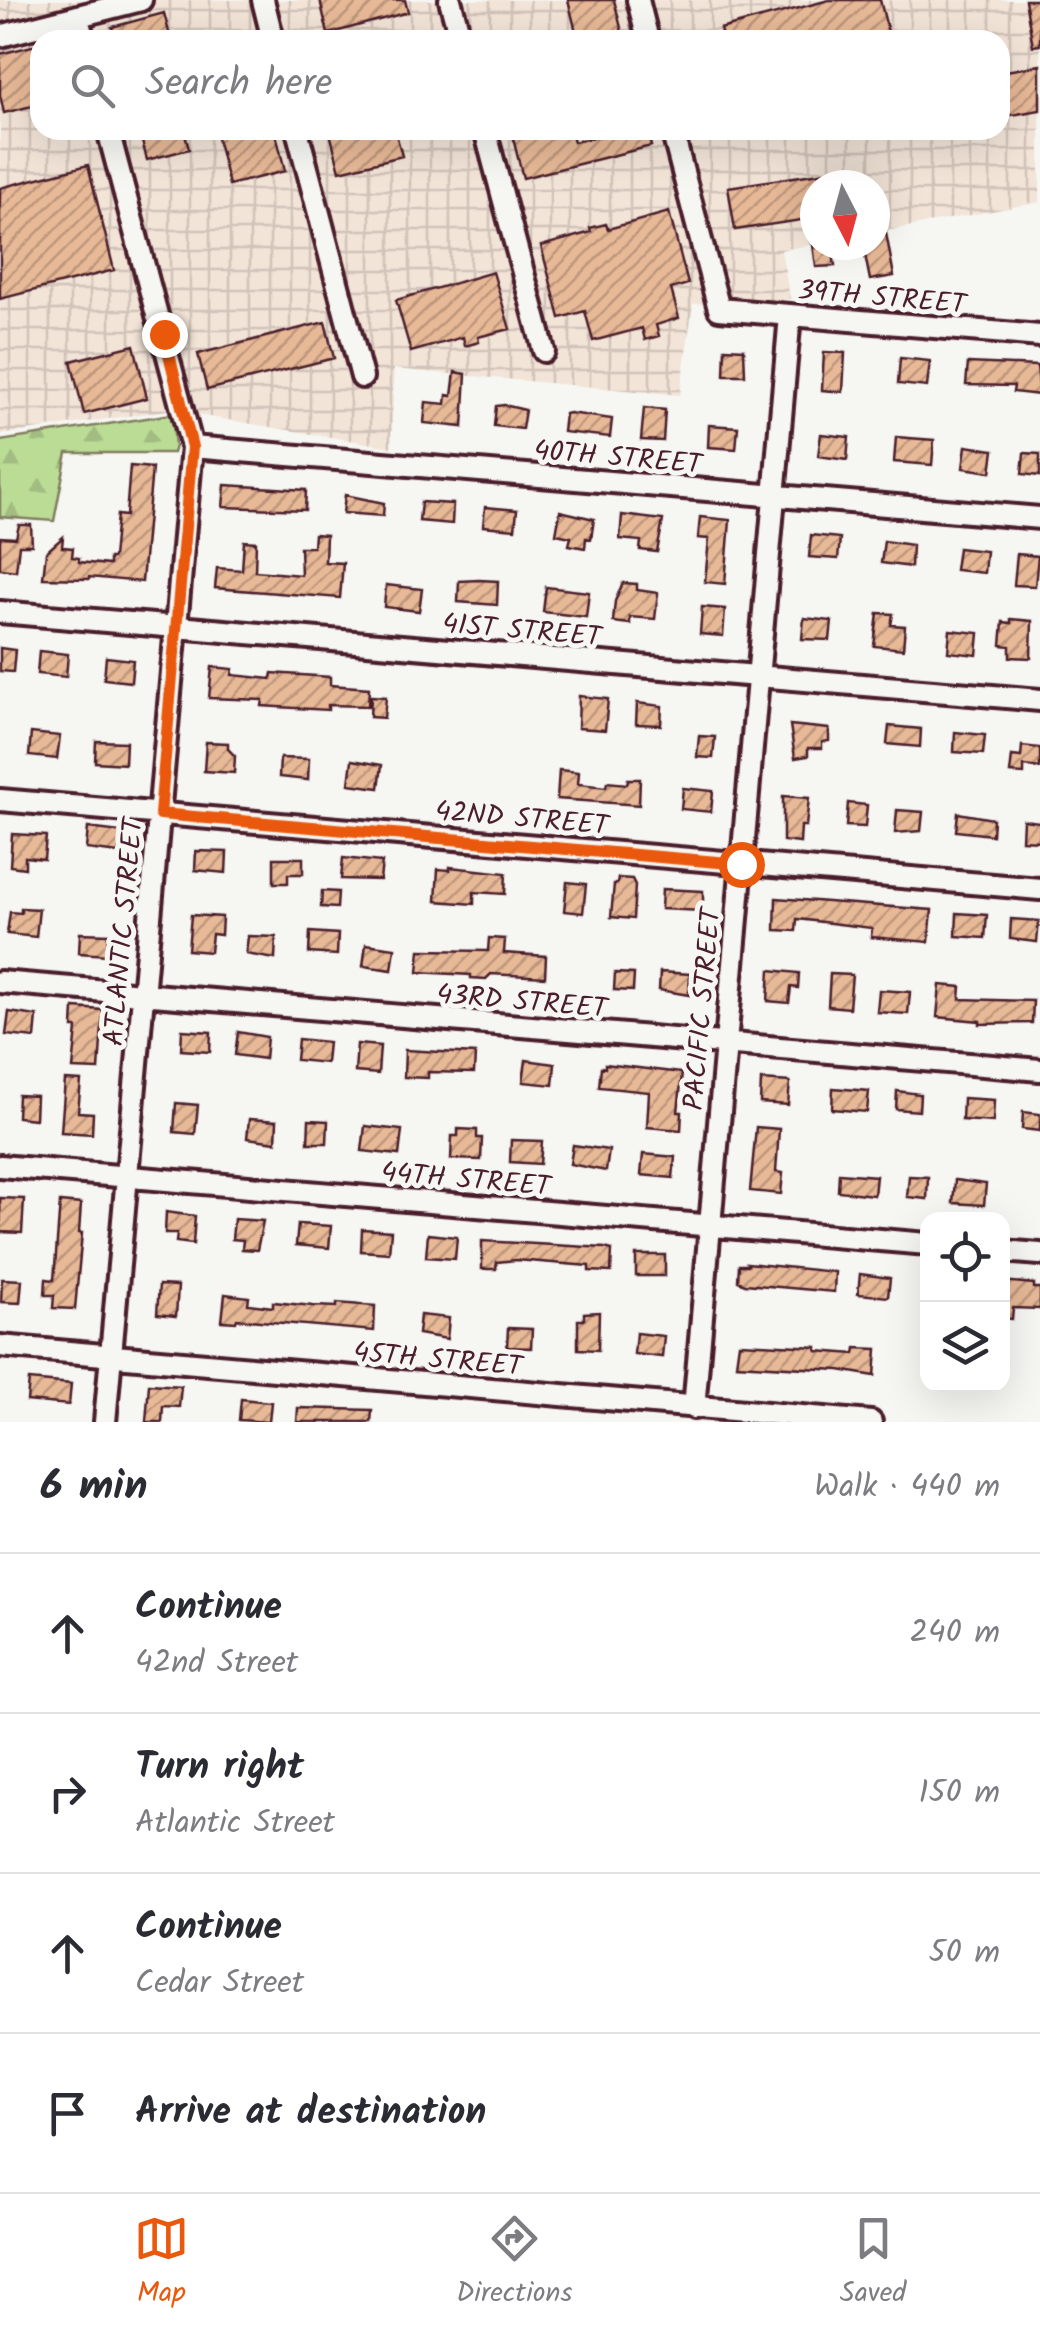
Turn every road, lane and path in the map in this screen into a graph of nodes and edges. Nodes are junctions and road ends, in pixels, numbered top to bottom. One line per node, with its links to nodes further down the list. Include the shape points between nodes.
1 (141, 0): 5 (street)
2 (263, 0): 7 (street)
3 (450, 0): 8 (street)
4 (638, 0): 9 (street)
5 (77, 16): 6 (street); 10 (street)
6 (81, 30)
7 (270, 30)
8 (458, 30)
9 (646, 30)
10 (0, 36)
11 (111, 140): 19 (street, ATLANTIC STREET)
12 (300, 140): 18 (street)
13 (488, 140): 17 (street)
14 (675, 140): 15 (street, 39TH STREET, via 719,310)
15 (790, 315): 16 (street, 39TH STREET); 20 (street, PACIFIC STREET)
16 (1040, 336)
17 (544, 351)
18 (362, 377)
19 (192, 447): 20 (street, 40TH STREET); 23 (street, ATLANTIC STREET)
20 (774, 497): 21 (street, 40TH STREET); 24 (street, PACIFIC STREET)
21 (1040, 518)
22 (0, 612): 23 (street, 41ST STREET)
23 (176, 627): 24 (street, 41ST STREET); 27 (street, ATLANTIC STREET)
24 (758, 676): 25 (street, 41ST STREET); 28 (street, PACIFIC STREET)
25 (1040, 700)
26 (0, 800): 27 (street, 42ND STREET)
27 (160, 814): 28 (street, 42ND STREET); 31 (street, ATLANTIC STREET)
28 (741, 864): 29 (street, 42ND STREET); 32 (street, PACIFIC STREET)
29 (1040, 889)
30 (0, 982): 31 (street, 43RD STREET)
31 (144, 995): 32 (street, 43RD STREET); 35 (street, ATLANTIC STREET)
32 (726, 1044): 33 (street, 43RD STREET); 36 (street, PACIFIC STREET)
33 (1040, 1070)
34 (0, 1166): 35 (street, 44TH STREET)
35 (127, 1177): 36 (street, 44TH STREET); 41 (street, ATLANTIC STREET)
36 (710, 1226): 37 (street, 44TH STREET); 42 (street, PACIFIC STREET)
37 (920, 1243)
38 (1010, 1251): 39 (street)
39 (1040, 1254)
40 (0, 1346): 41 (street, 45TH STREET)
41 (111, 1357): 42 (street, 45TH STREET); 43 (street, ATLANTIC STREET)
42 (694, 1408): 44 (street, 45TH STREET)
43 (105, 1422)
44 (871, 1422)

